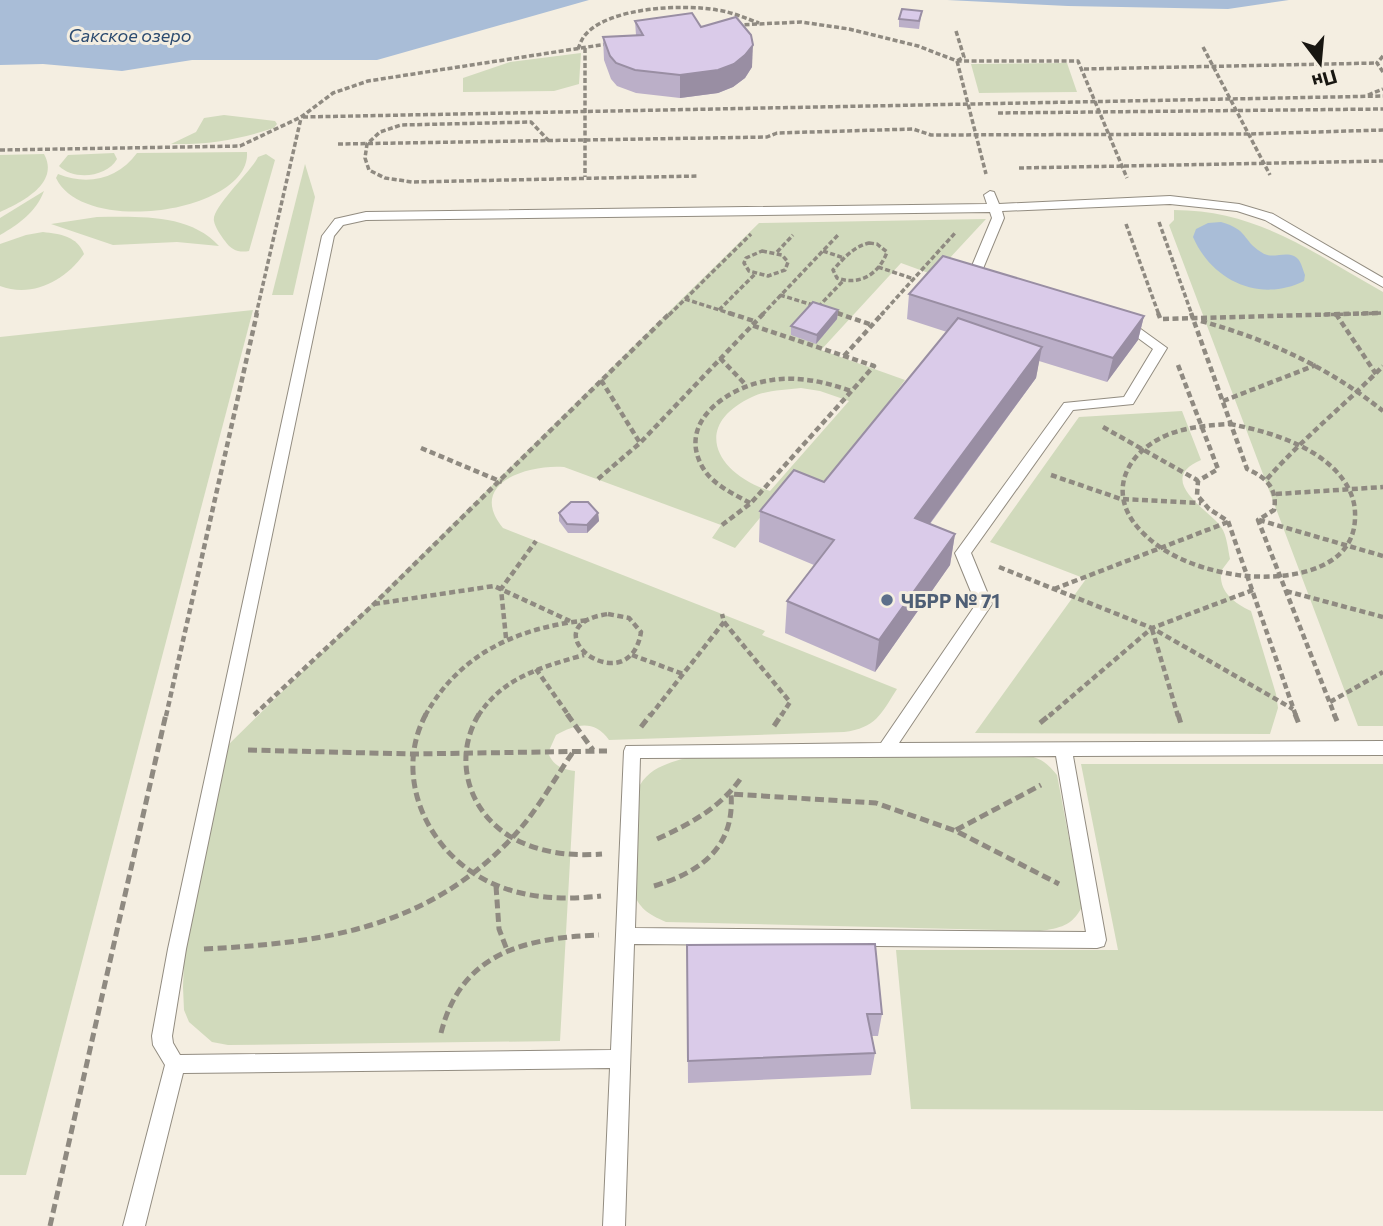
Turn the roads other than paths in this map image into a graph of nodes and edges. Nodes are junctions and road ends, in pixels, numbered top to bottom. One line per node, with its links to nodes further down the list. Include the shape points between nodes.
1 (992, 201): 2 (lane, via 1213,202 1251,210); 4 (lane, via 998,218 975,273); 12 (lane, via 366,216 339,222 328,236 177,949 162,1036)
2 (1361, 269): 3 (lane); 5 (lane)
3 (1383, 269)
4 (1000, 281)
5 (1383, 283)
6 (1121, 319): 8 (lane, via 1160,348 1128,401 1069,406 962,553 984,604)
7 (1383, 748): 9 (lane)
8 (886, 749): 9 (lane); 10 (lane, via 627,751)
9 (1063, 749): 10 (lane, via 1097,940)
10 (624, 936): 11 (lane)
11 (620, 1059): 12 (lane); 14 (lane)
12 (175, 1064): 13 (lane)
13 (134, 1226)
14 (614, 1226)

